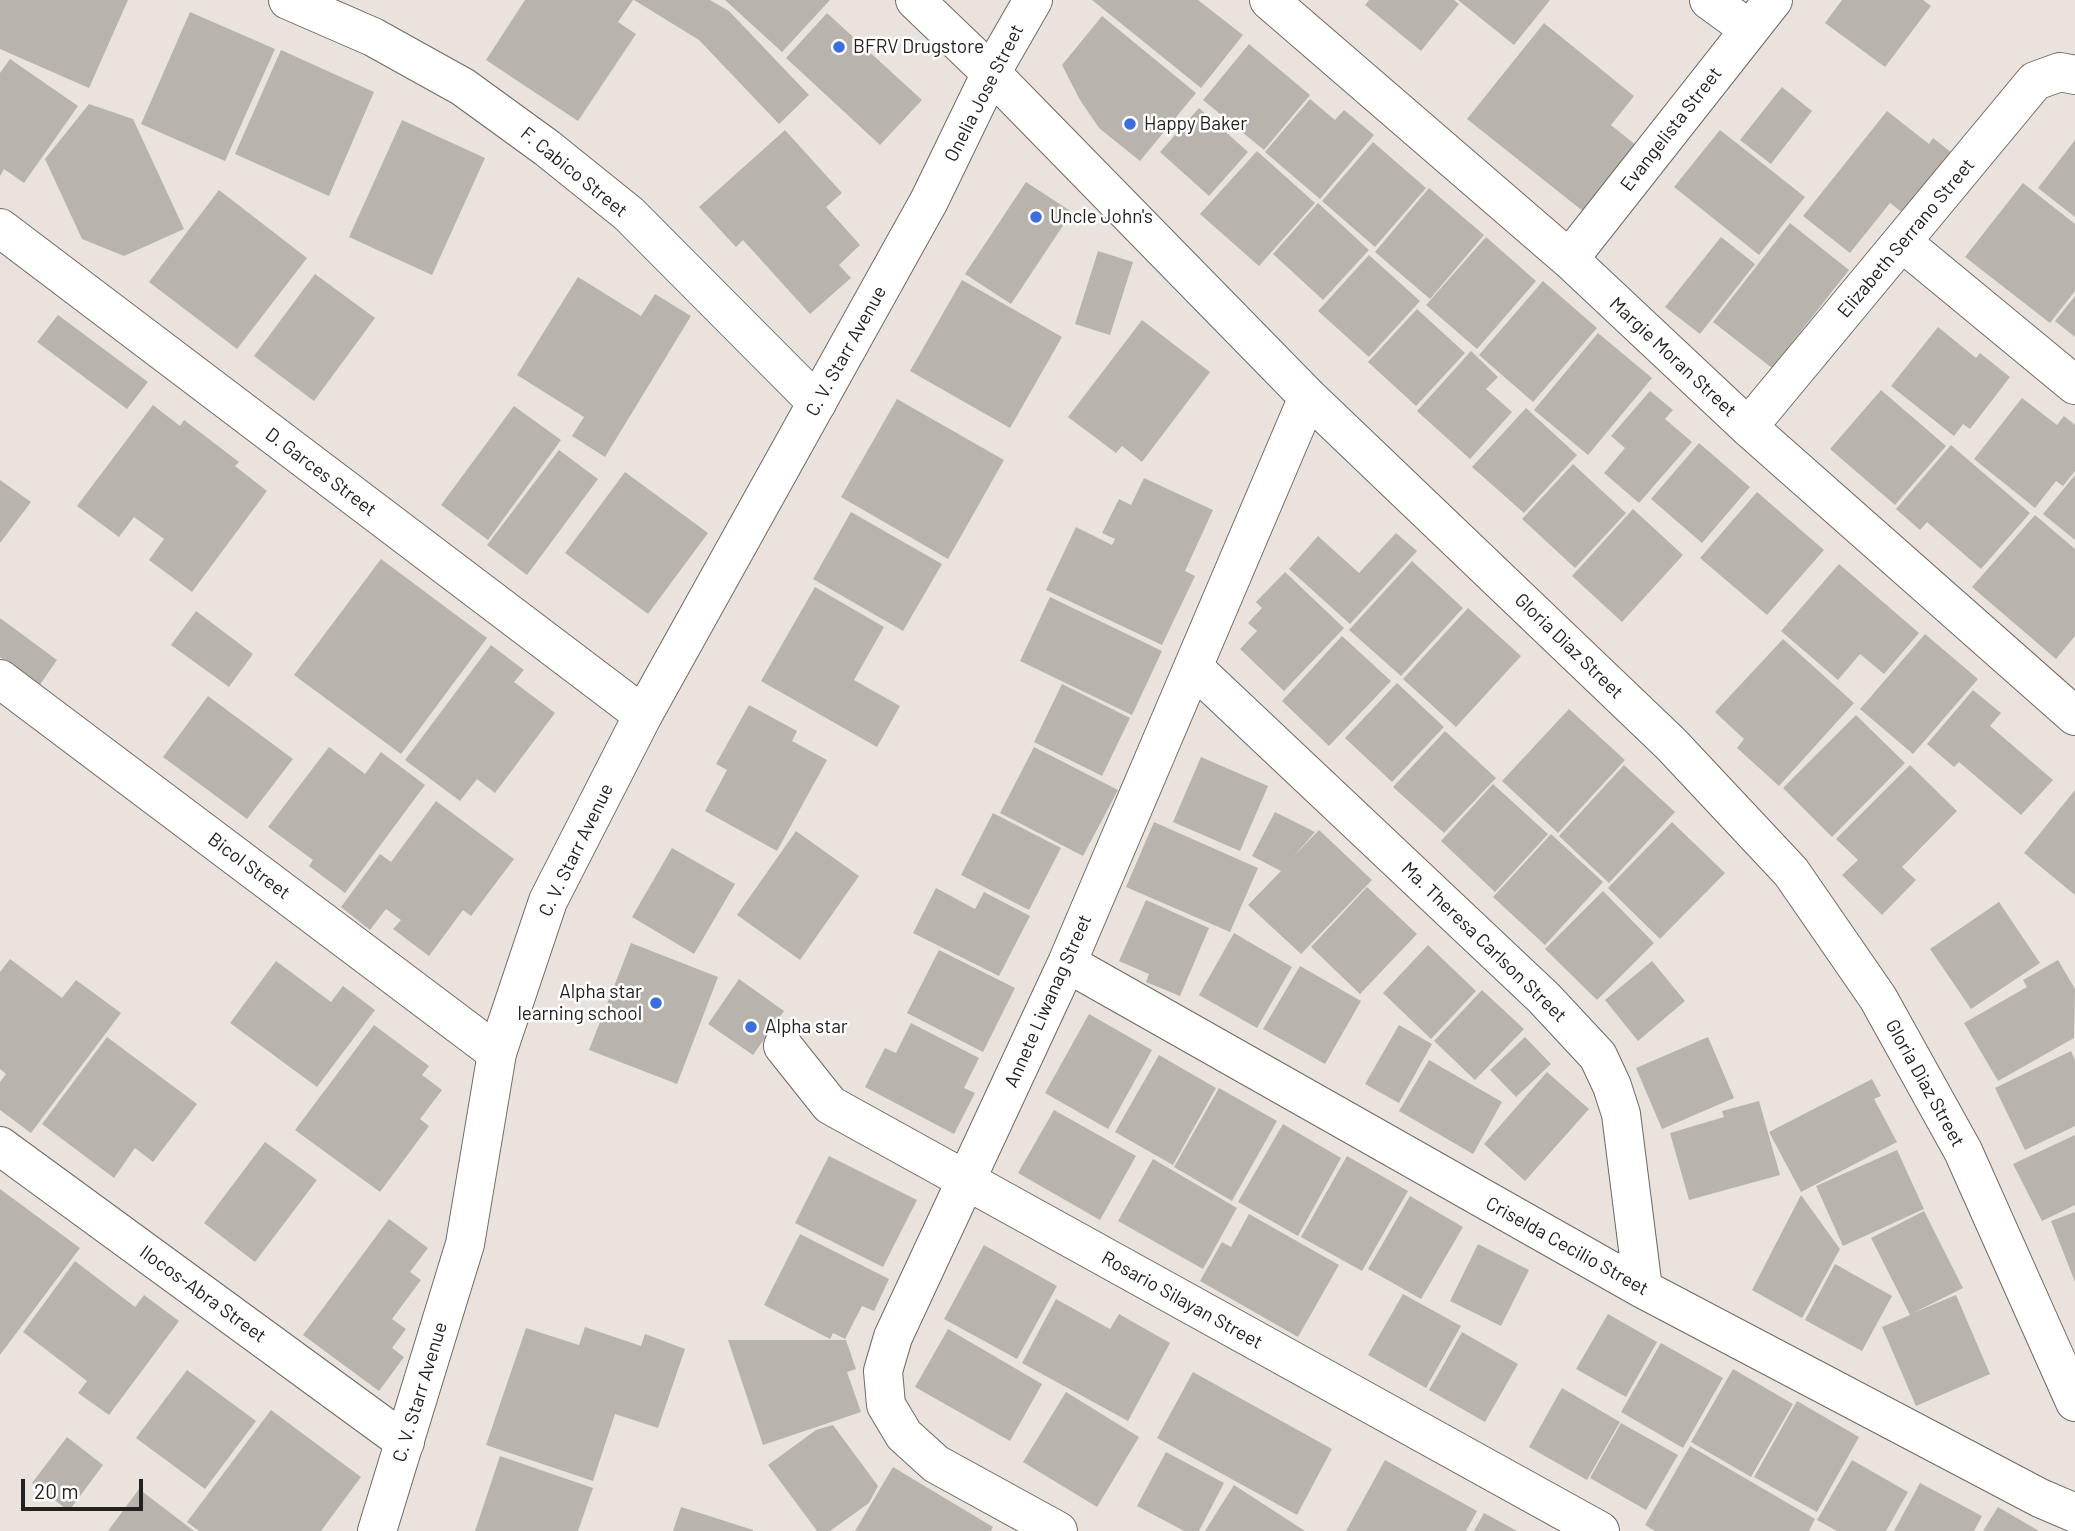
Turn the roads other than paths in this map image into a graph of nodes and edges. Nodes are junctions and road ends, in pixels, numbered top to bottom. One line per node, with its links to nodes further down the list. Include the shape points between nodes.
1 (288, 0): 16 (street, F. Cabico Street, via 373,37 463,87 547,148 629,214)
2 (915, 0): 8 (street, Gloria Diaz Street)
3 (1033, 0): 8 (street, Onelia Jose Street)
4 (1269, 0): 13 (street, Margie Moran Street)
5 (1709, 0): 7 (street)
6 (1773, 0): 7 (street, Evangelista Street)
7 (1749, 29): 13 (street, Evangelista Street)
8 (991, 73): 10 (street, Onelia Jose Street); 15 (street, Gloria Diaz Street)
9 (2075, 75): 12 (street, Elizabeth Serrano Street, via 2060,72 2035,81)
10 (916, 223): 16 (street, C. V. Starr Avenue)
11 (0, 229): 20 (street, D. Garces Street)
12 (1903, 243): 14 (street); 17 (street, Elizabeth Serrano Street)
13 (1569, 258): 17 (street, Margie Moran Street)
14 (2075, 385)
15 (1308, 397): 18 (street, Annete Liwanag Street); 28 (street, Gloria Diaz Street, via 1671,744 1791,872 1878,998 1963,1151)
16 (817, 403): 20 (street, C. V. Starr Avenue)
17 (1748, 427): 21 (street, Margie Moran Street)
18 (1193, 667): 22 (street, Annete Liwanag Street); 27 (street, Ma. Theresa Carlson Street, via 1545,998 1598,1056 1621,1114)
19 (0, 679): 24 (street, Bicol Street)
20 (643, 715): 24 (street, C. V. Starr Avenue, via 548,901)
21 (2075, 716)
22 (1067, 962): 26 (street, Annete Liwanag Street); 27 (street, Criselda Cecilio Street)
23 (783, 1046): 26 (street, Rosario Silayan Street, via 830,1105)
24 (497, 1054): 29 (street, C. V. Starr Avenue, via 465,1244)
25 (0, 1146): 29 (street, Ilocos-Abra Street)
26 (966, 1181): 32 (street, Annete Liwanag Street, via 893,1337 883,1371 886,1405 904,1435 936,1464); 33 (street, Rosario Silayan Street)
27 (1643, 1289): 30 (street, Criselda Cecilio Street)
28 (2075, 1402)
29 (405, 1442): 31 (street, C. V. Starr Avenue)
30 (2075, 1513)
31 (377, 1531)
32 (1058, 1531)
33 (1600, 1531)

